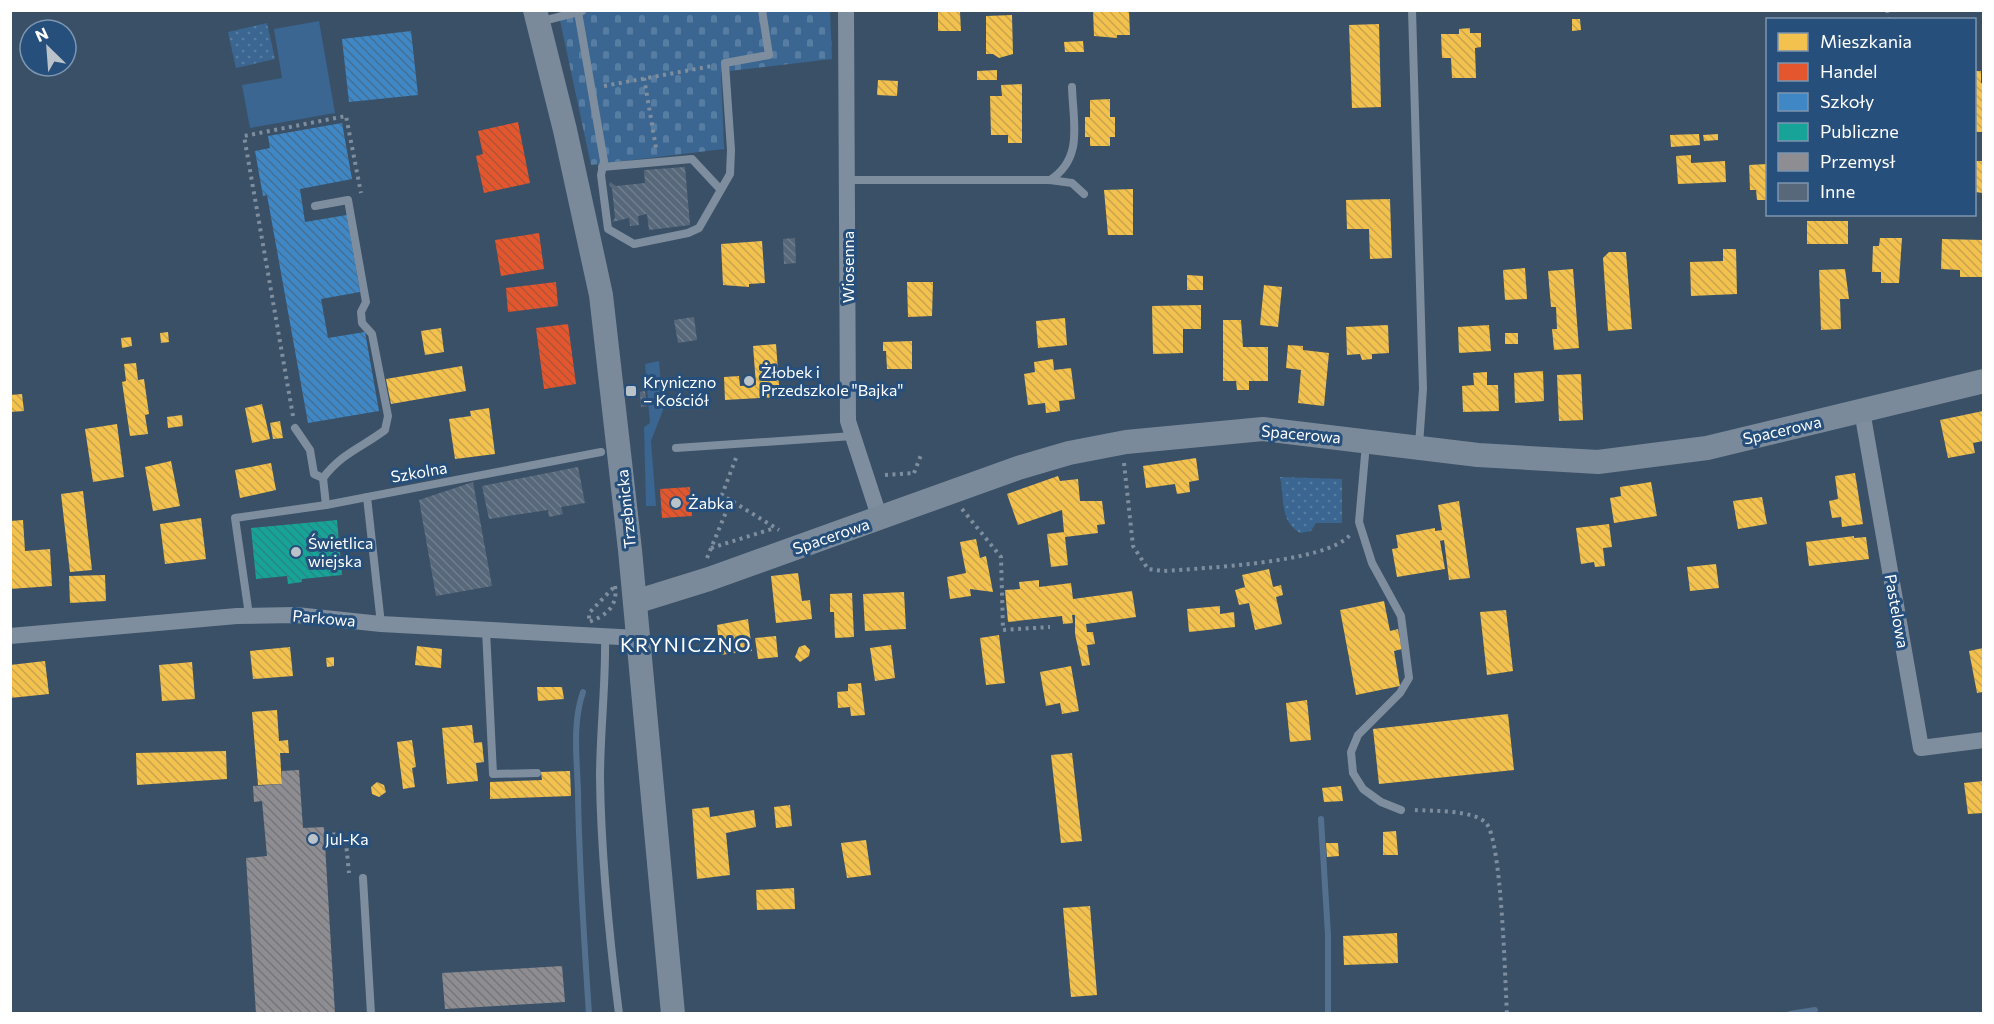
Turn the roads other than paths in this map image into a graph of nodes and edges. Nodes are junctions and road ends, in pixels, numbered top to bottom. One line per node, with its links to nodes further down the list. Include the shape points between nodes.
1 (762, 10): 10 (lane, via 769,55 725,63 731,150 730,174)
2 (846, 10): 8 (street, Wiosenna)
3 (1412, 10): 19 (lane, via 1423,389)
4 (580, 11): 5 (lane); 7 (lane)
5 (537, 16): 25 (street, Trzebnicka, via 601,295)
6 (1072, 87): 9 (lane, via 1074,152 1065,170)
7 (602, 167): 10 (lane, via 692,159); 10 (lane, via 609,229 634,244 699,228)
8 (847, 180): 9 (lane); 16 (street, Wiosenna, via 848,421)
9 (1050, 180): 11 (lane, via 1072,183)
10 (720, 189)
11 (1084, 194)
12 (315, 206): 21 (lane, via 348,200 366,302 361,312 362,323 372,334 388,416 385,430 340,457)
13 (1983, 381): 14 (street, Spacerowa)
14 (1862, 411): 19 (street, Spacerowa, via 1707,448 1598,462); 32 (street, Pastelowa, via 1921,748)
15 (295, 428): 21 (lane, via 310,450 314,474)
16 (853, 436): 18 (lane); 24 (street, Wiosenna)
17 (1366, 440): 19 (street, Spacerowa); 24 (street, Spacerowa, via 1263,429 1122,443 1069,453 950,491); 34 (lane, via 1359,522 1372,563 1401,616 1408,678 1400,693 1358,735 1351,752 1353,773 1363,789)
18 (676, 448)
19 (1419, 448)
20 (601, 452): 22 (lane, Szkolna)
21 (323, 478): 23 (lane)
22 (367, 497): 23 (lane, Szkolna); 27 (lane)
23 (326, 505): 26 (lane, Szkolna, via 236,518)
24 (880, 519): 25 (street, Spacerowa)
25 (635, 602): 31 (street, Trzebnicka)
26 (249, 615): 27 (street, Parkowa, via 296,615); 29 (street, Parkowa)
27 (381, 624): 28 (street, Parkowa)
28 (486, 630): 30 (street, Parkowa); 33 (lane, via 493,774)
29 (10, 636)
30 (605, 636): 31 (street, Parkowa); 37 (lane, via 606,693 600,776 605,907)
31 (638, 638): 38 (street, Trzebnicka)
32 (1983, 740)
33 (537, 773)
34 (1401, 810)
35 (363, 878): 36 (lane)
36 (371, 1014)
37 (620, 1014)
38 (673, 1014)

